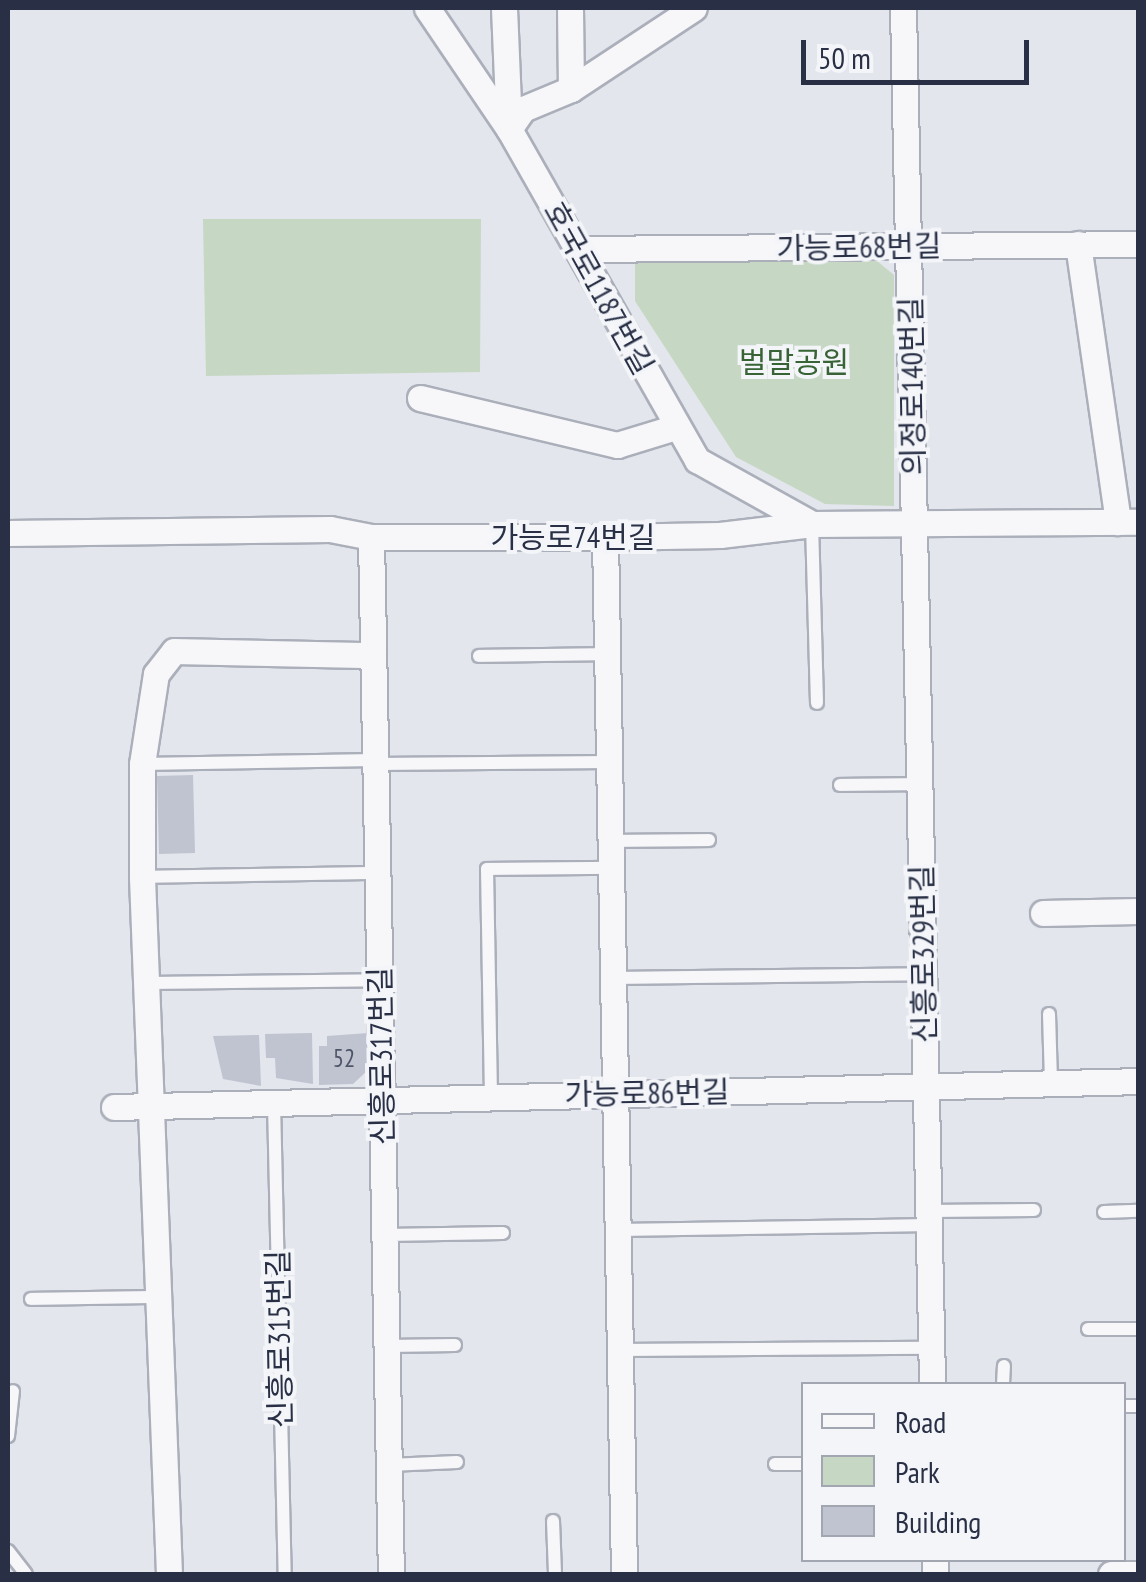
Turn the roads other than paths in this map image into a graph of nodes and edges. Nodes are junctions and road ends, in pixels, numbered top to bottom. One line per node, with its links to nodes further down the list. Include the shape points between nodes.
1 (427, 8): 7 (street, 호국로1187번길)
2 (504, 8): 7 (street)
3 (570, 8): 6 (street)
4 (694, 8): 6 (street)
5 (903, 8): 10 (street, 의정로140번길)
6 (572, 88): 7 (street, via 523,109)
7 (509, 128): 11 (street, 호국로1187번길)
8 (1078, 244): 9 (street, 가능로68번길); 10 (street, 가능로68번길); 14 (street)
9 (1138, 244)
10 (908, 246): 11 (street, 가능로68번길); 16 (street, 의정로140번길)
11 (580, 249): 13 (street, 호국로1187번길)
12 (420, 398): 13 (street, via 616,444)
13 (676, 427): 15 (street, 호국로1187번길, via 697,460)
14 (1128, 522): 16 (street, 가능로74번길)
15 (812, 524): 16 (street, 가능로74번길); 19 (street, 가능로74번길, via 720,536); 23 (lane)
16 (915, 524): 27 (street, 신흥로329번길)
17 (8, 533): 18 (street, 가능로74번길, via 330,529)
18 (371, 537): 19 (street, 가능로74번길); 21 (street, 신흥로317번길)
19 (605, 537): 20 (street)
20 (607, 654): 22 (lane); 25 (street)
21 (373, 655): 24 (street, 신흥로317번길); 26 (street, via 174,651 156,674)
22 (479, 656)
23 (816, 703)
24 (375, 762): 25 (lane); 26 (lane); 32 (street, 신흥로317번길)
25 (609, 762): 30 (street)
26 (142, 764): 33 (street)
27 (920, 784): 28 (lane); 36 (street, 신흥로329번길)
28 (840, 785)
29 (709, 840): 30 (lane)
30 (610, 841): 31 (street)
31 (611, 868): 37 (street); 45 (lane, via 487,868)
32 (377, 873): 33 (lane); 38 (street, 신흥로317번길)
33 (142, 877): 39 (street)
34 (1138, 912): 35 (street)
35 (1042, 914)
36 (924, 974): 37 (lane); 43 (street, 신흥로329번길)
37 (613, 978): 44 (street)
38 (380, 980): 39 (lane); 46 (street, 신흥로317번길)
39 (148, 983): 48 (street)
40 (1049, 1014): 42 (lane)
41 (1138, 1081): 42 (street, 가능로86번길)
42 (1051, 1083): 43 (street, 가능로86번길)
43 (926, 1086): 44 (street, 가능로86번길); 53 (street, 신흥로329번길)
44 (615, 1094): 45 (street, 가능로86번길); 54 (street)
45 (490, 1097): 46 (street, 가능로86번길)
46 (382, 1100): 47 (street, 가능로86번길); 56 (street, 신흥로317번길)
47 (274, 1103): 48 (street, 가능로86번길); 78 (lane, 신흥로315번길)
48 (155, 1106): 49 (street, 가능로86번길); 57 (street)
49 (114, 1107)
50 (1034, 1210): 53 (lane)
51 (1138, 1211): 52 (lane)
52 (1104, 1212)
53 (928, 1218): 54 (lane); 63 (street, 신흥로329번길)
54 (618, 1230): 64 (street)
55 (503, 1233): 56 (lane)
56 (384, 1235): 62 (street, 신흥로317번길)
57 (161, 1298): 58 (lane); 77 (street)
58 (31, 1299)
59 (1088, 1329): 60 (lane)
60 (1138, 1329)
61 (454, 1344): 62 (lane)
62 (387, 1346): 73 (street, 신흥로317번길)
63 (931, 1348): 64 (lane); 66 (street, 신흥로329번길)
64 (620, 1350): 81 (street)
65 (1004, 1366): 67 (lane)
66 (932, 1382)
67 (1004, 1382)
68 (14, 1391): 69 (lane)
69 (8, 1436)
70 (457, 1462): 73 (lane)
71 (774, 1464): 72 (lane)
72 (801, 1464)
73 (388, 1465): 79 (street, 신흥로317번길)
74 (554, 1521): 80 (lane)
75 (8, 1551): 76 (lane)
76 (26, 1574)
77 (169, 1574)
78 (285, 1574)
79 (391, 1574)
80 (555, 1574)
81 (624, 1574)
82 (1110, 1574): 83 (street)
83 (1138, 1574)

